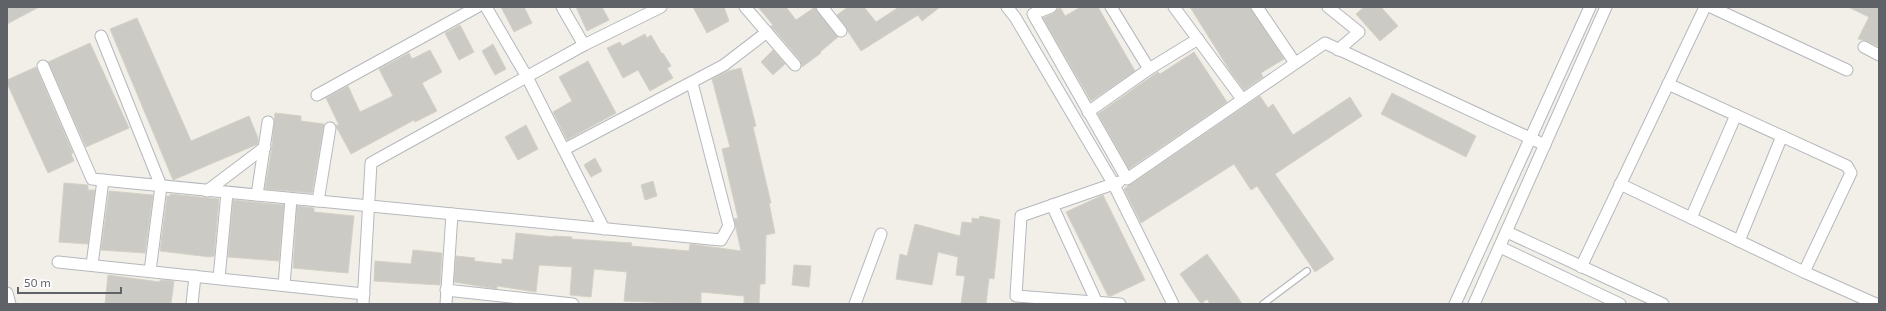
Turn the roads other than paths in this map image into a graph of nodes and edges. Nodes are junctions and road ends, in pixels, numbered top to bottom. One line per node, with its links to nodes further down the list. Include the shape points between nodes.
1 (477, 7): 33 (street)
2 (486, 7): 30 (street)
3 (562, 7): 21 (street)
4 (661, 7): 21 (street)
5 (745, 7): 18 (street)
6 (822, 7): 17 (street)
7 (1007, 7): 46 (street, via 1015,16)
8 (1051, 7): 35 (street, via 1033,14)
9 (1111, 7): 28 (street)
10 (1174, 7): 20 (street)
11 (1257, 7): 25 (street)
12 (1328, 7): 23 (street, via 1359,32)
13 (1590, 7): 40 (street)
14 (1606, 7): 41 (street)
15 (1705, 7): 32 (street)
16 (1711, 7): 29 (street)
17 (841, 31)
18 (766, 32): 26 (street); 31 (street, via 724,65)
19 (101, 36): 48 (street)
20 (1198, 39): 28 (street); 34 (street)
21 (584, 45): 30 (street)
22 (1864, 47): 24 (street)
23 (1338, 50): 25 (street, via 1325,43); 40 (street)
24 (1879, 55)
25 (1295, 63): 34 (street)
26 (795, 65)
27 (42, 66): 45 (street, via 92,179)
28 (1149, 69): 35 (street)
29 (1847, 70)
30 (527, 77): 43 (street); 55 (street, via 371,163)
31 (692, 83): 43 (street); 58 (street, via 730,226 721,240)
32 (1668, 84): 36 (street); 47 (street)
33 (317, 95)
34 (1242, 99): 44 (street)
35 (1088, 112): 44 (street)
36 (1736, 115): 39 (street); 57 (street)
37 (268, 122): 42 (street)
38 (330, 128): 53 (street)
39 (1782, 136): 61 (street); 68 (street, via 1847,166 1851,173)
40 (1530, 139): 41 (street); 85 (street)
41 (1545, 145): 59 (street)
42 (265, 147): 49 (street); 51 (street)
43 (565, 149): 58 (street)
44 (1127, 179): 46 (street)
45 (103, 180): 48 (street); 64 (street)
46 (1113, 183): 54 (street); 83 (street)
47 (1620, 184): 57 (street); 65 (street)
48 (161, 186): 49 (street); 66 (street)
49 (207, 191): 50 (street)
50 (227, 193): 51 (street); 70 (street)
51 (257, 195): 52 (street)
52 (291, 199): 53 (street); 71 (street)
53 (318, 201): 55 (street)
54 (1052, 205): 75 (street, via 1021,216); 76 (street)
55 (370, 206): 56 (street); 74 (street)
56 (452, 214): 58 (street); 72 (street)
57 (1691, 218): 61 (street)
58 (604, 229)
59 (1507, 232): 62 (street); 65 (street)
60 (882, 234): 81 (street)
61 (1739, 241): 68 (street)
62 (1500, 247): 86 (street); 87 (street)
63 (58, 262): 64 (street)
64 (92, 266): 66 (street)
65 (1581, 267): 88 (street)
66 (150, 271): 69 (street)
67 (1307, 271): 84 (lane)
68 (1804, 272): 89 (street)
69 (195, 276): 70 (street); 78 (street)
70 (219, 278): 71 (street)
71 (284, 285): 74 (street)
72 (446, 290): 79 (street); 80 (street)
73 (7, 293): 77 (street)
74 (364, 299)
75 (1016, 300): 76 (street)
76 (1097, 303): 82 (street)
77 (10, 304)
78 (192, 304)
79 (446, 304)
80 (573, 304)
81 (855, 304)
82 (1120, 304)
83 (1173, 304)
84 (1263, 304)
85 (1455, 304)
86 (1474, 304)
87 (1620, 304)
88 (1663, 304)
89 (1876, 304)

